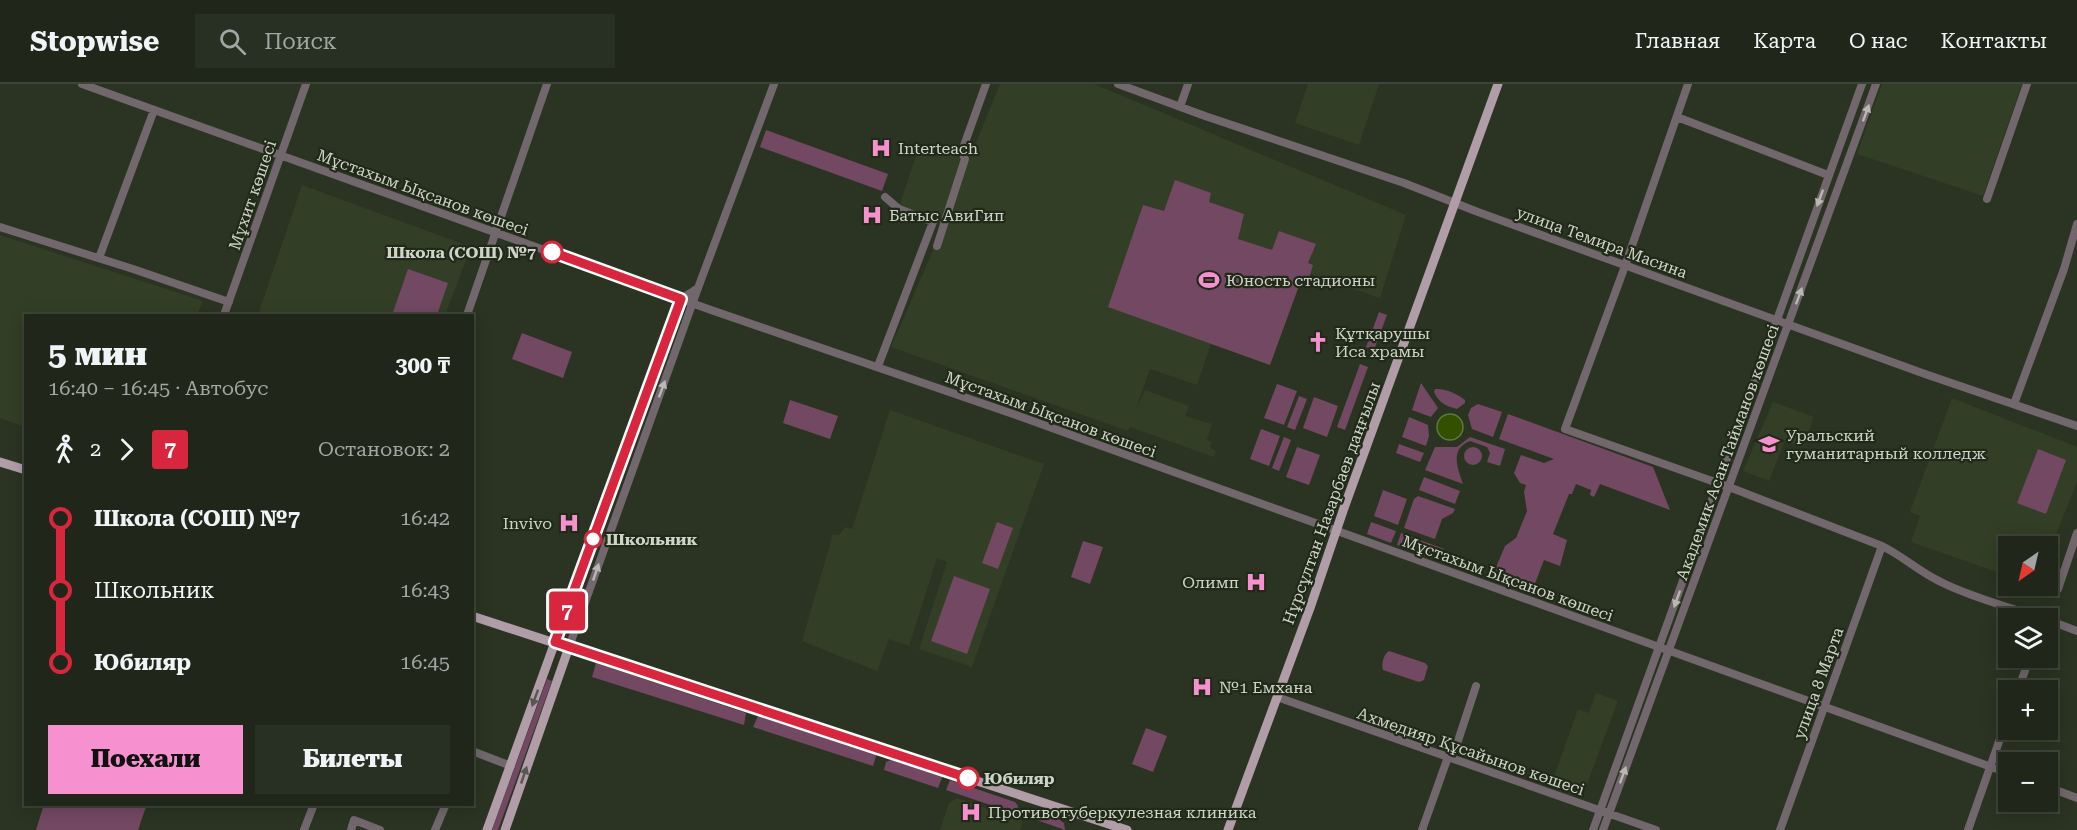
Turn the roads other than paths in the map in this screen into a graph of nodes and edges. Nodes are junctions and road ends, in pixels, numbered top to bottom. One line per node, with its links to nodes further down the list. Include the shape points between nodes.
1 (82, 84): 14 (street, Мұстахым Ықсанов көшесі)
2 (306, 84): 16 (street, Мұхит көшесі)
3 (547, 84): 23 (street)
4 (774, 84): 27 (street)
5 (986, 84): 24 (street, via 962,151 965,159)
6 (1118, 84): 13 (street, улица Темира Масина)
7 (1188, 84): 13 (street)
8 (1498, 84): 20 (main road, Нұрсұлтан Назарбаев даңғылы)
9 (1688, 84): 15 (street)
10 (1862, 84): 17 (street, Академик Асан Тайманов көшесі)
11 (1876, 84): 34 (street, Академик Асан Тайманов көшесі, one-way to 11)
12 (2027, 84): 19 (street)
13 (1180, 107): 20 (street, улица Темира Масина)
14 (154, 110): 16 (street, Мұстахым Ықсанов көшесі); 25 (street)
15 (1677, 117): 17 (street); 26 (street)
16 (280, 155): 23 (street, Мұстахым Ықсанов көшесі); 29 (street, Мұхит көшесі)
17 (1828, 175): 33 (street, Академик Асан Тайманов көшесі, one-way to 33)
18 (885, 197): 35 (street, via 899,209 933,222)
19 (1987, 199)
20 (1455, 203): 26 (street, улица Темира Масина); 42 (main road, Нұрсұлтан Назарбаев даңғылы)
21 (2077, 224): 36 (street)
22 (0, 228): 25 (street)
23 (496, 232): 28 (street, Мұстахым Ықсанов көшесі); 32 (street)
24 (937, 246)
25 (99, 258): 29 (street)
26 (1625, 266): 33 (street, улица Темира Масина); 40 (street, via 1565,429)
27 (698, 288): 28 (street); 30 (street)
28 (681, 299): 30 (street, Мұстахым Ықсанов көшесі); 50 (street)
29 (229, 302): 31 (street, Мұхит көшесі)
30 (693, 303): 35 (street, Мұстахым Ықсанов көшесі); 52 (street, one-way to 30)
31 (224, 314)
32 (468, 314)
33 (1777, 319): 34 (street, улица Темира Масина); 40 (street, Академик Асан Тайманов көшесі)
34 (1788, 323): 36 (street, улица Темира Масина); 41 (street, Академик Асан Тайманов көшесі)
35 (878, 366): 42 (street, Мұстахым Ықсанов көшесі)
36 (2014, 404): 37 (street, улица Темира Масина)
37 (2077, 426)
38 (0, 462): 39 (main road)
39 (24, 469)
40 (1719, 483): 41 (street); 51 (street, Академик Асан Тайманов көшесі, one-way to 51)
41 (1729, 487): 44 (street); 53 (street, Академик Асан Тайманов көшесі)
42 (1336, 531): 51 (street, Мұстахым Ықсанов көшесі); 55 (main road, Нұрсұлтан Назарбаев даңғылы)
43 (2077, 533): 45 (street)
44 (1882, 546): 46 (street, via 1943,584); 56 (street, улица 8 Марта)
45 (2058, 589)
46 (2012, 608)
47 (474, 617): 50 (main road)
48 (2058, 624): 49 (street)
49 (2077, 631)
50 (555, 642): 52 (main road); 60 (main road, one-way to 60)
51 (1659, 647): 53 (street, Мұстахым Ықсанов көшесі); 67 (street, Академик Асан Тайманов көшесі)
52 (569, 648): 74 (main road, one-way to 52); 75 (main road)
53 (1669, 651): 56 (street, Мұстахым Ықсанов көшесі); 68 (street, Академик Асан Тайманов көшесі, one-way to 53)
54 (1476, 686): 59 (street, via 1456,747)
55 (1277, 697): 59 (street, Ахмедияр Құсайынов көшесі); 76 (main road, Нұрсұлтан Назарбаев даңғылы)
56 (1824, 707): 61 (street, Мұстахым Ықсанов көшесі); 81 (street, улица 8 Марта)
57 (2000, 740): 61 (street)
58 (474, 752): 60 (street)
59 (1448, 757): 67 (street, Ахмедияр Құсайынов көшесі); 77 (street)
60 (511, 766): 73 (main road)
61 (1991, 767): 62 (street, Мұстахым Ықсанов көшесі); 82 (street)
62 (1998, 769)
63 (2058, 791): 64 (street)
64 (2077, 798)
65 (313, 806): 69 (street)
66 (445, 806): 72 (street)
67 (1600, 810): 68 (street, Ахмедияр Құсайынов көшесі); 78 (street, Академик Асан Тайманов көшесі)
68 (1609, 814): 79 (street, Академик Асан Тайманов көшесі); 80 (street, Ахмедияр Құсайынов көшесі)
69 (304, 830)
70 (351, 830): 71 (street, via 354,820)
71 (380, 830)
72 (435, 830)
73 (487, 830)
74 (505, 830)
75 (1127, 830)
76 (1228, 830)
77 (1422, 830)
78 (1593, 830)
79 (1603, 830)
80 (1656, 830)
81 (1780, 830)
82 (1968, 830)

